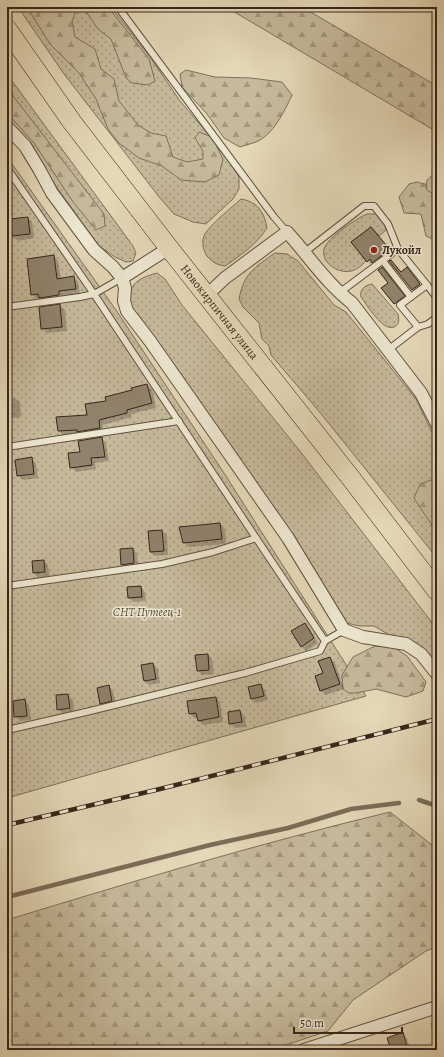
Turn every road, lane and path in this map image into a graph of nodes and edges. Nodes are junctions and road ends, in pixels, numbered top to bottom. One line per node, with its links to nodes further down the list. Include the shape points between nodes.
1 (118, 7): 5 (lane)
2 (7, 29): 6 (main road, Новокирпичная улица, via 72,122)
3 (7, 128): 10 (street, via 25,146 52,193 94,250)
4 (7, 168): 13 (lane)
5 (287, 232): 8 (street); 14 (street, via 225,278)
6 (169, 248): 10 (street); 14 (main road, Новокирпичная улица)
7 (398, 249): 8 (lane, via 388,224 374,206 364,206); 9 (lane); 11 (lane)
8 (305, 252): 12 (street)
9 (383, 261): 12 (lane); 15 (lane)
10 (122, 278): 13 (lane); 27 (street, via 127,311 288,538)
11 (426, 285): 15 (lane); 16 (lane)
12 (339, 293): 20 (street, via 352,304)
13 (94, 294): 17 (lane); 21 (lane)
14 (207, 295): 26 (main road, Новокирпичная улица)
15 (411, 297): 19 (lane, via 400,305)
16 (437, 298)
17 (7, 307)
18 (437, 317): 19 (lane, via 428,324)
19 (418, 327): 20 (lane)
20 (388, 350): 22 (street, via 421,393)
21 (179, 421): 23 (lane); 24 (lane)
22 (437, 424)
23 (7, 447)
24 (256, 538): 25 (lane, via 213,552 162,564); 28 (lane)
25 (7, 586)
26 (437, 591)
27 (344, 630): 28 (lane); 29 (street, via 363,637 406,644 421,654)
28 (324, 641): 30 (lane, via 320,651 286,662)
29 (437, 674)
30 (7, 730)
31 (437, 1007): 32 (street)
32 (304, 1050)

